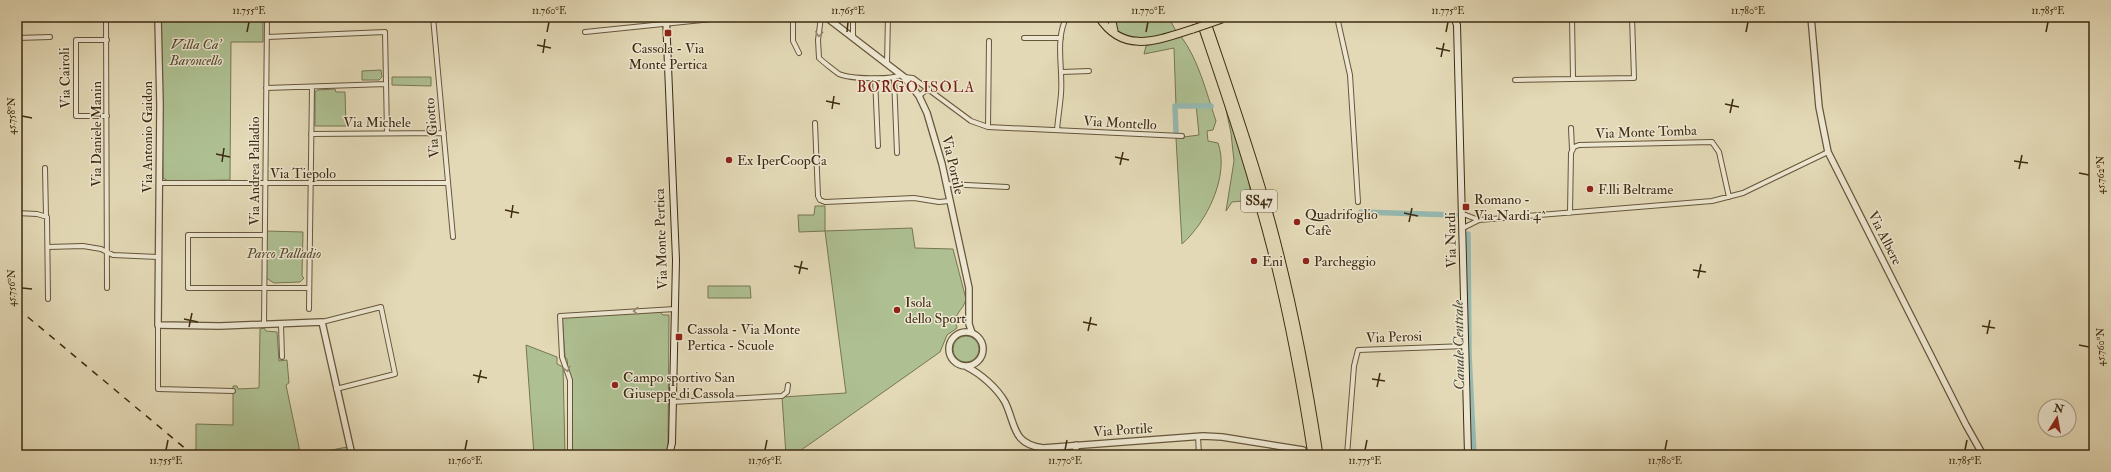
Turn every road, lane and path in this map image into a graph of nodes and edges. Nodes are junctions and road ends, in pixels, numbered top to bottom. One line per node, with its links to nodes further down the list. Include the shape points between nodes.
1 (106, 17): 35 (street, Via Daniele Manin)
2 (158, 17): 69 (street, Via Antonio Gaidon)
3 (267, 17): 31 (street, Via Andrea Palladio)
4 (433, 17): 61 (street, Via Giotto)
5 (712, 17): 22 (street)
6 (793, 17): 37 (street, via 793,41)
7 (821, 17): 42 (street, one-way to 42, via 817,52 819,58 836,73)
8 (826, 17): 29 (street, Via Portile)
9 (853, 17): 29 (street)
10 (888, 17): 38 (street)
11 (1099, 17): 28 (main road)
12 (1111, 17): 28 (main road)
13 (1195, 17): 26 (main road, SS47)
14 (1199, 17): 53 (main road, SS47)
15 (1337, 17): 77 (street, via 1350,75)
16 (1454, 17): 25 (main road)
17 (1460, 17): 25 (main road)
18 (1572, 17): 44 (street)
19 (1632, 17): 44 (street, via 1634,78)
20 (1811, 17): 66 (street, Via Albere, via 1819,107)
21 (1225, 18): 26 (main road, bridge)
22 (666, 20): 27 (street); 94 (main road, Via Monte Pertica, via 676,260)
23 (1210, 20): 54 (main road, SS47); 54 (main road, SS47, via 1231,79)
24 (1064, 23): 34 (street)
25 (1457, 25): 80 (main road, Via Nardi)
26 (1197, 28): 28 (main road, via 1148,42 1128,40); 53 (main road, SS47, via 1217,82)
27 (585, 32)
28 (1115, 33)
29 (853, 36): 38 (street, Via Portile)
30 (50, 37): 32 (street)
31 (267, 37): 46 (street, via 385,32); 49 (street, Via Andrea Palladio)
32 (17, 38)
33 (1024, 38): 34 (street)
34 (1062, 38): 40 (street)
35 (106, 40): 55 (street, Via Daniele Manin); 55 (street, Via Cairoli, via 76,40 76,116)
36 (989, 42): 57 (street)
37 (799, 53)
38 (887, 63): 41 (street, Via Portile)
39 (1089, 71): 40 (street)
40 (1062, 72): 59 (street)
41 (903, 76): 43 (street); 47 (street, Via Montello, via 913,78); 50 (street, Via Portile)
42 (875, 78): 43 (street); 64 (street)
43 (894, 78): 67 (street)
44 (1573, 78): 45 (street)
45 (1515, 80)
46 (386, 84): 48 (street); 60 (street)
47 (923, 85): 50 (street); 51 (street, Via Montello)
48 (312, 87): 49 (street); 62 (street)
49 (266, 88): 71 (street, Via Andrea Palladio)
50 (915, 90): 52 (street, Via Portile)
51 (930, 90): 52 (street); 57 (street, Via Montello, via 971,121)
52 (919, 96): 73 (street, Via Portile, via 936,138)
53 (1226, 96): 119 (main road, SS47, via 1256,190 1282,293 1302,390)
54 (1234, 102): 120 (main road, SS47, via 1258,175 1285,276)
55 (107, 116): 87 (street, Via Daniele Manin)
56 (815, 123): 76 (street, via 820,200 824,202 914,198)
57 (988, 127): 59 (street, Via Montello)
58 (1571, 128): 65 (street)
59 (1057, 130): 63 (street, Via Montello)
60 (387, 133): 61 (street, Via Michele); 62 (street, Via Michele)
61 (444, 133): 70 (street, Via Giotto)
62 (311, 134): 72 (street)
63 (1182, 136)
64 (878, 146)
65 (1572, 149): 75 (street, Via Monte Tomba, via 1579,145 1712,142 1720,152); 79 (street)
66 (1828, 152): 75 (street, via 1743,193); 123 (street, Via Albere)
67 (897, 153)
68 (45, 168): 81 (street)
69 (159, 183): 71 (street, Via Tiepolo); 88 (street, Via Antonio Gaidon)
70 (448, 183): 72 (street, Via Tiepolo); 85 (street, Via Giotto)
71 (266, 184): 72 (street, Via Tiepolo); 84 (street, Via Andrea Palladio)
72 (310, 184): 91 (street)
73 (946, 184): 74 (street); 76 (street, Via Portile)
74 (1007, 187)
75 (1729, 197): 79 (street)
76 (949, 201): 95 (street, Via Portile, via 969,288)
77 (1358, 202)
78 (17, 213): 81 (street)
79 (1570, 213): 82 (street)
80 (1463, 214): 82 (street); 83 (main road, Via Nardi)
81 (46, 216): 86 (street)
82 (1479, 220): 83 (street)
83 (1463, 228): 102 (main road, Via Nardi)
84 (265, 235): 90 (street, Via Andrea Palladio); 90 (street, via 188,235 188,288)
85 (453, 237)
86 (48, 247): 87 (street, via 83,246); 92 (street)
87 (107, 252): 88 (street, via 113,255); 89 (street, Via Daniele Manin)
88 (158, 256): 98 (street, Via Antonio Gaidon)
89 (107, 288)
90 (265, 288): 91 (street); 99 (street, Via Andrea Palladio)
91 (309, 288): 93 (street)
92 (48, 299)
93 (308, 309)
94 (675, 309): 110 (main road, Via Monte Pertica); 115 (street, one-way to 115, via 560,316 562,357 570,380)
95 (969, 316): 100 (street, Via Portile); 101 (street, Via Portile, via 968,324)
96 (322, 322): 97 (street); 108 (street); 108 (street, via 381,307 395,374)
97 (281, 324): 99 (street); 103 (street)
98 (158, 325): 99 (street); 109 (street, via 158,389)
99 (264, 325)
100 (960, 333): 101 (street); 105 (street, via 951,341 950,354 956,363)
101 (972, 333): 104 (street, via 982,343 983,354)
102 (1466, 346): 121 (street, Via Perosi, via 1358,350 1354,366); 122 (main road, Via Nardi)
103 (282, 357)
104 (979, 362): 105 (street); 106 (street, via 978,372)
105 (966, 367): 106 (street, Via Portile)
106 (982, 377): 112 (street, Via Portile, via 1005,403 1016,431 1026,444 1043,448)
107 (788, 385): 110 (street, via 787,392 782,396)
108 (336, 389): 114 (street)
109 (233, 391)
110 (672, 402): 116 (main road, Via Monte Pertica)
111 (1198, 436): 112 (street, Via Portile); 113 (street, Via Portile, via 1222,436); 118 (street)
112 (1076, 445): 117 (street)
113 (1302, 450)
114 (352, 455)
115 (570, 455)
116 (670, 455)
117 (1076, 455)
118 (1199, 455)
119 (1312, 455)
120 (1318, 455)
121 (1347, 455)
122 (1468, 455)
123 (1983, 455)

